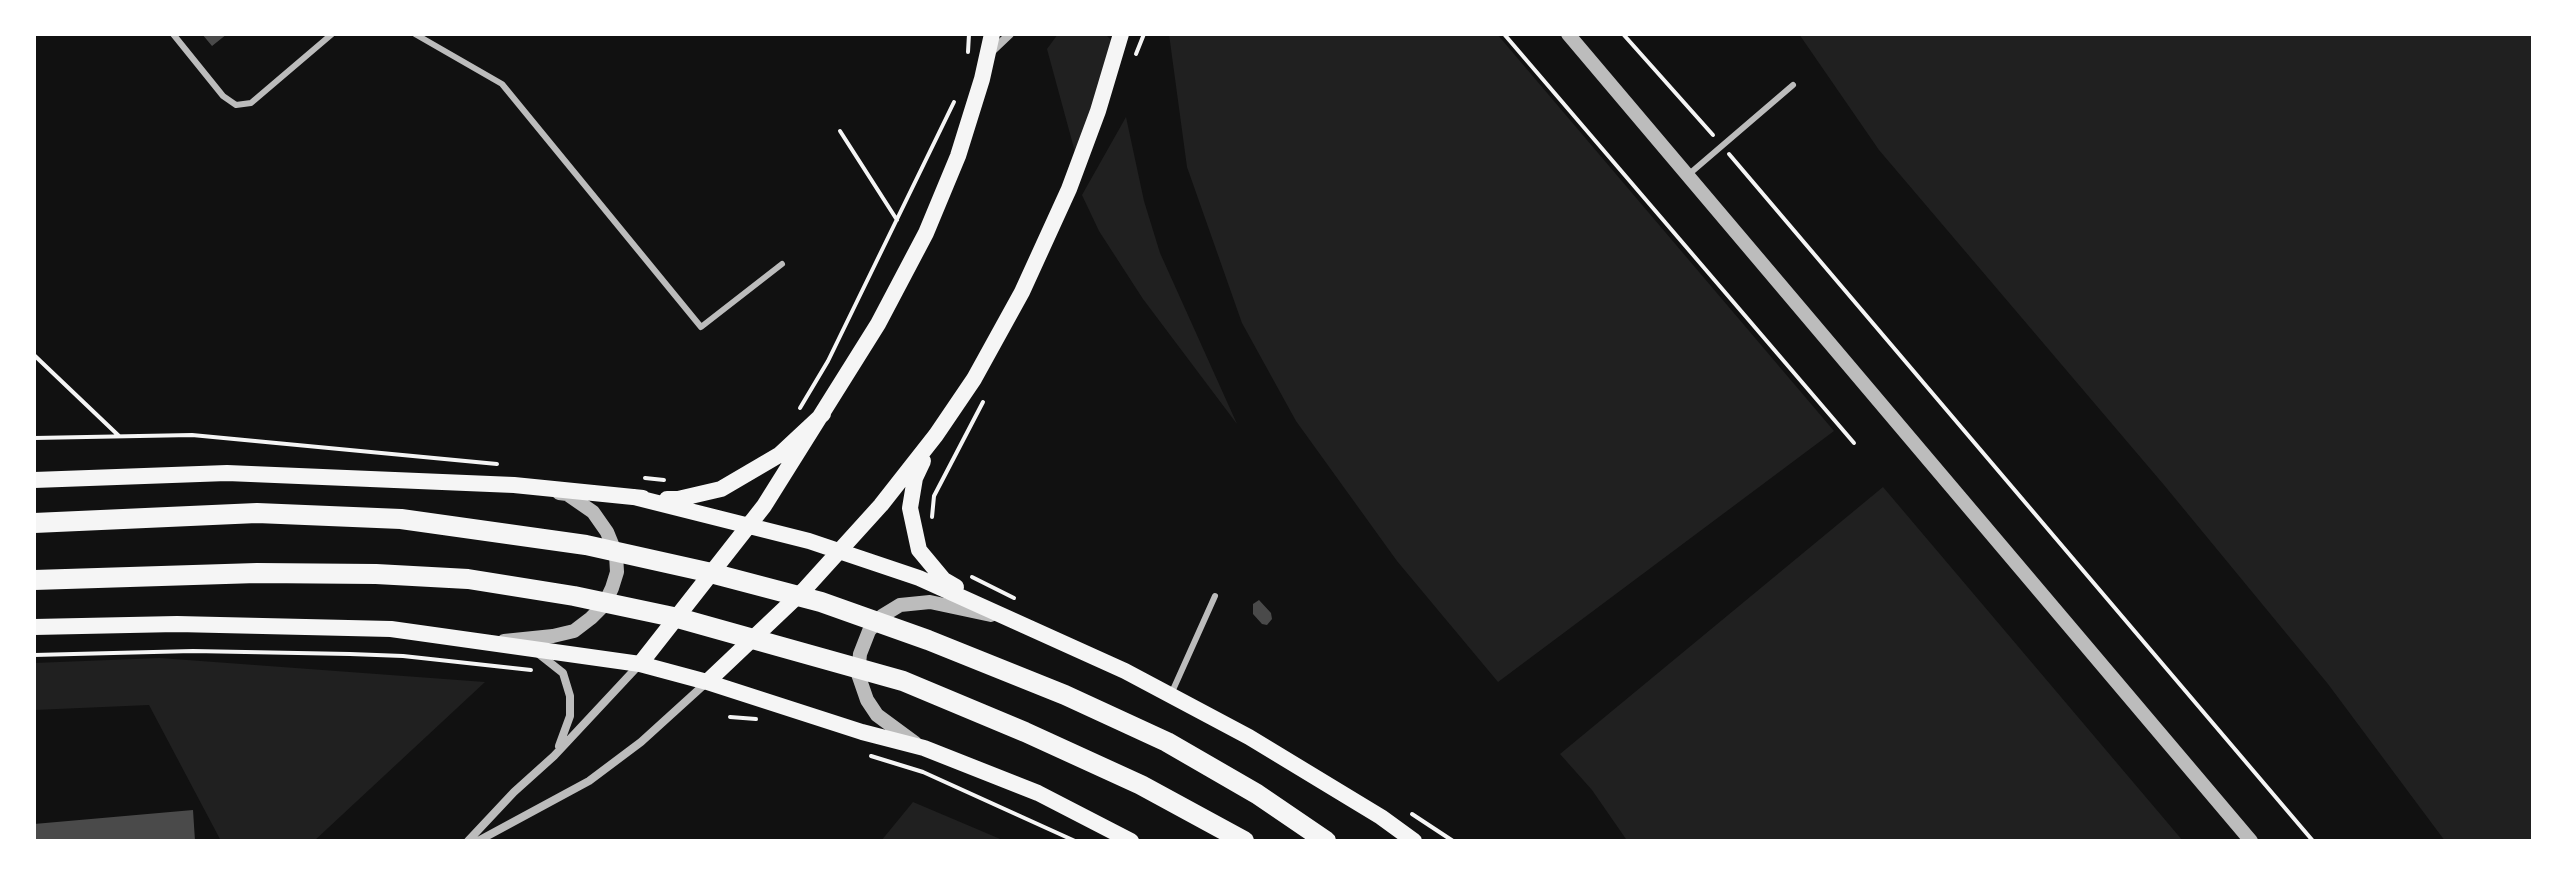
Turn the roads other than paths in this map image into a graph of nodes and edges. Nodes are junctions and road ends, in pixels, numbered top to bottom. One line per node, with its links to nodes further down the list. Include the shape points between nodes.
1 (173, 34): 2 (lane, via 236,105 251,103)
2 (332, 34)
3 (415, 34): 11 (lane, via 502,84 701,327)
4 (992, 34): 8 (main road)
5 (1010, 34): 8 (street)
6 (1568, 34): 10 (street)
7 (1120, 39): 13 (main road, via 1069,189 1022,292)
8 (989, 53): 12 (main road, via 958,156 926,233)
9 (1793, 85): 10 (lane)
10 (1688, 175): 36 (street)
11 (782, 264)
12 (823, 414): 16 (main road, via 779,455 721,489 678,499); 18 (main road)
13 (936, 435): 19 (main road); 22 (main road, via 915,478 910,508 919,550 944,580)
14 (34, 480): 15 (main road, via 227,473)
15 (514, 485): 16 (main road); 24 (street, via 567,494 593,512 616,554 617,572 604,605 574,631)
16 (634, 497): 18 (main road)
17 (34, 523): 34 (highway, via 257,513 401,519 586,545 707,572 821,602 1065,695 1167,742)
18 (750, 526): 19 (main road); 25 (main road)
19 (840, 551): 22 (main road, via 919,578); 26 (main road)
20 (34, 580): 33 (highway, via 257,573 468,579 678,618 903,681 1141,785)
21 (1215, 596): 27 (lane)
22 (1011, 619): 27 (main road); 28 (street, via 930,602 900,605 869,631 858,674 867,700 877,715)
23 (34, 627): 24 (main road, via 391,629)
24 (492, 642): 25 (main road); 29 (street, via 537,652 563,673 570,716)
25 (640, 664): 26 (main road); 29 (street)
26 (707, 682): 28 (main road); 31 (street, via 589,781)
27 (1170, 695): 35 (main road, via 1249,737)
28 (924, 748): 32 (main road, via 1038,793)
29 (554, 756): 30 (street)
30 (468, 841)
31 (478, 841)
32 (1131, 841)
33 (1244, 841)
34 (1326, 841)
35 (1414, 841)
36 (2251, 841)

